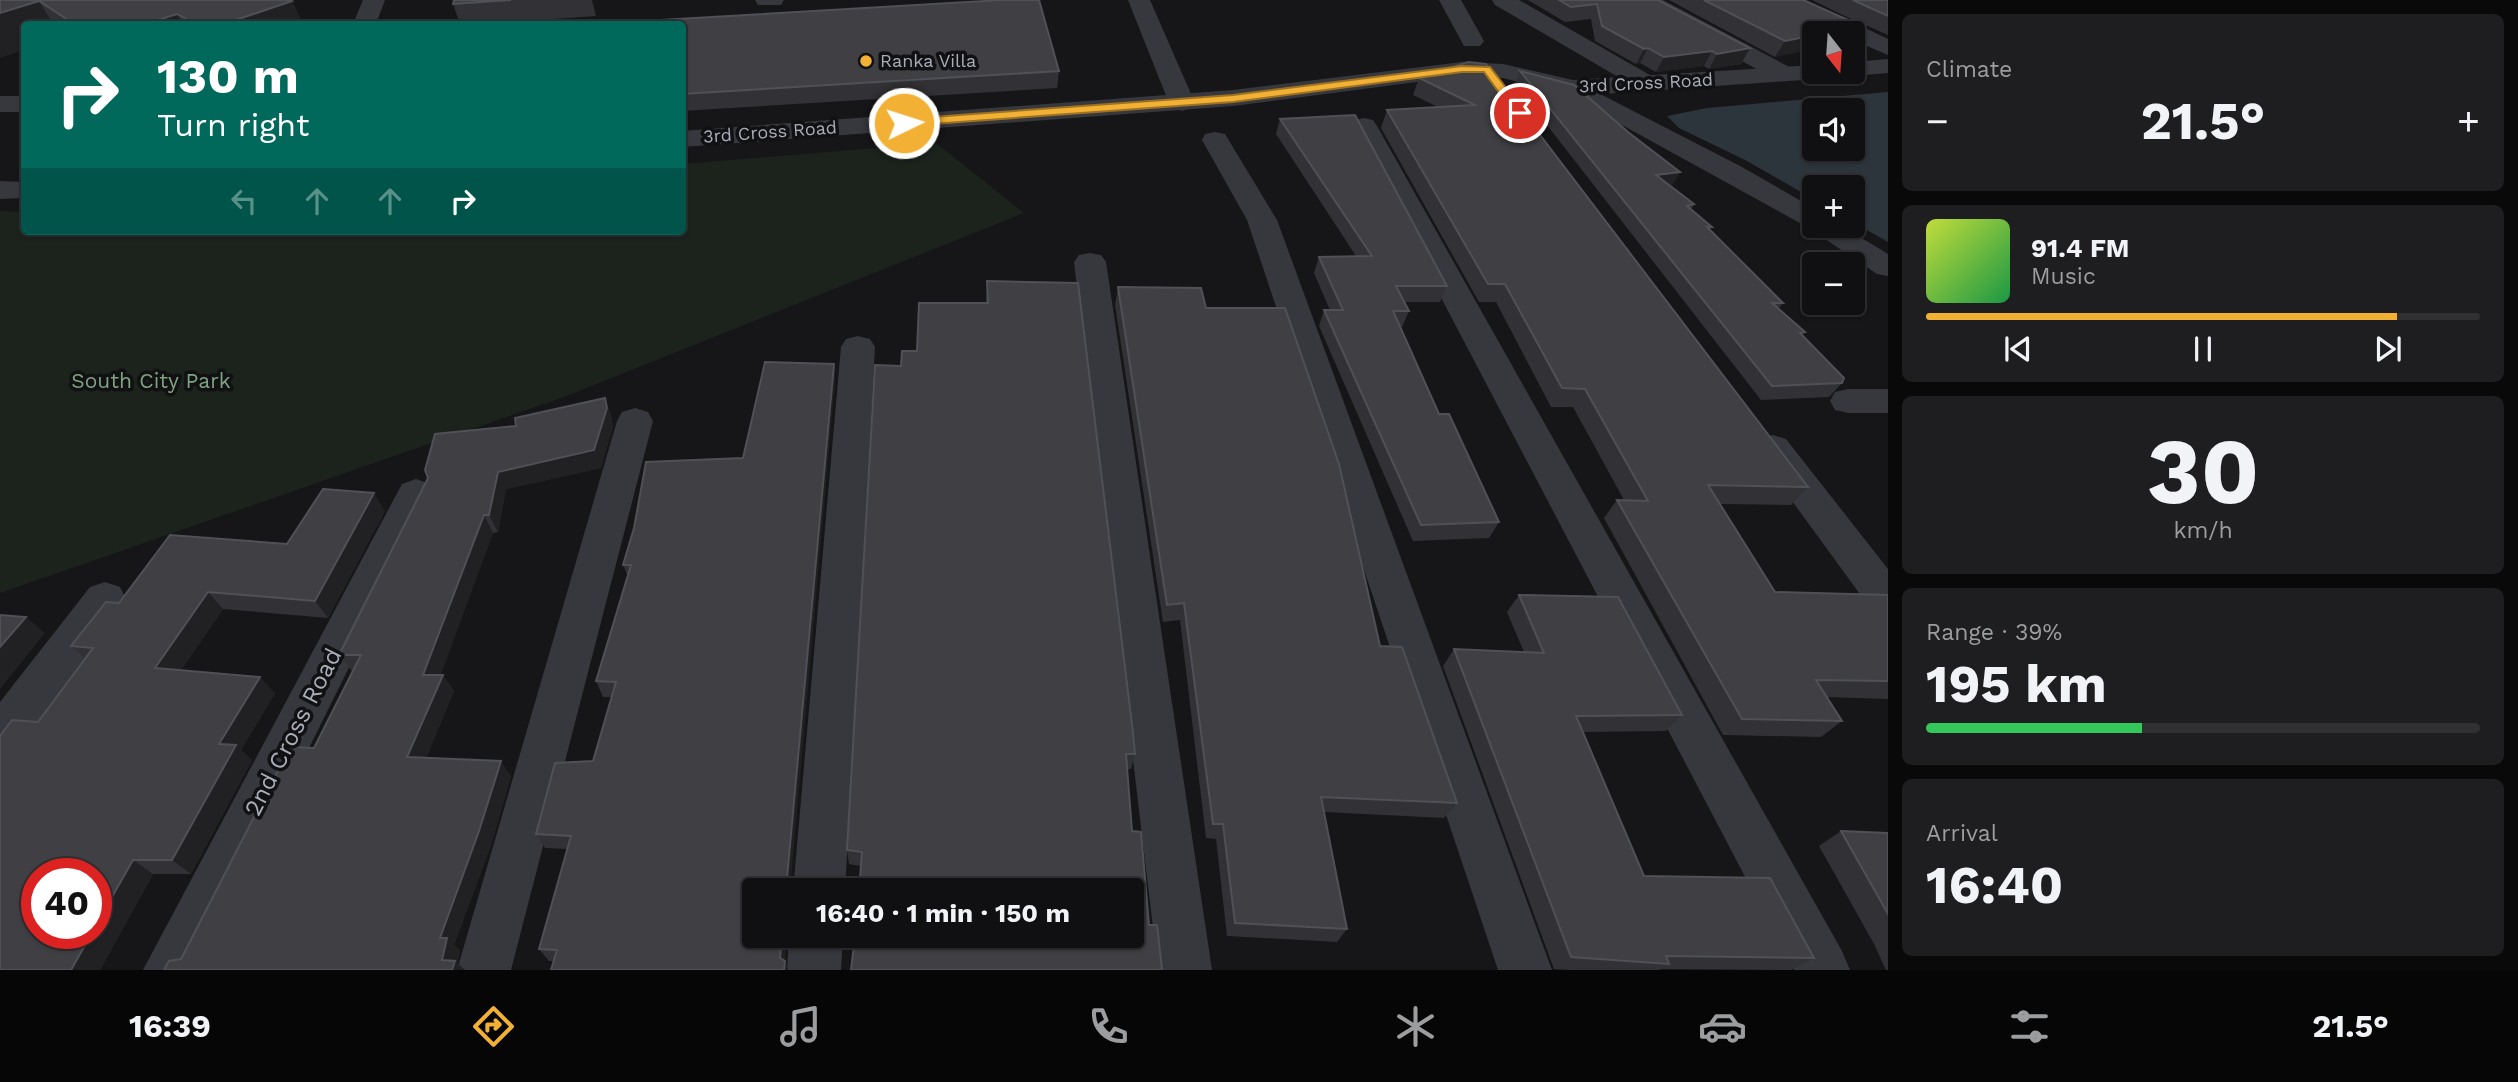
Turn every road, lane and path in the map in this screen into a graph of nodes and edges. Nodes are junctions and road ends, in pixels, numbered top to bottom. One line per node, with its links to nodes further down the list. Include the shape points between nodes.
1 (374, 0): 9 (street)
2 (766, 0): 3 (street)
3 (773, 0)
4 (1139, 0): 19 (street)
5 (1450, 0): 11 (street)
6 (1503, 0): 16 (street)
7 (1646, 0): 15 (street)
8 (1788, 0): 10 (street)
9 (366, 21)
10 (1888, 48)
11 (1479, 55): 17 (street, 3rd Cross Road); 18 (street); 19 (street, 3rd Cross Road, via 1441,70)
12 (1888, 66): 13 (street)
13 (1866, 68)
14 (1802, 73): 15 (street, 3rd Cross Road)
15 (1784, 74): 16 (street, 3rd Cross Road)
16 (1646, 83): 17 (street, 3rd Cross Road)
17 (1573, 88): 27 (street)
18 (1512, 102)
19 (1182, 103): 23 (street, 3rd Cross Road)
20 (0, 104): 21 (street)
21 (21, 104)
22 (1364, 126): 47 (street)
23 (686, 139)
24 (1215, 140): 46 (street, via 1262,220)
25 (0, 190): 26 (street)
26 (21, 190)
27 (1802, 213)
28 (1841, 238): 30 (street)
29 (1090, 262): 45 (street)
30 (1888, 267)
31 (858, 347): 40 (street)
32 (1848, 401): 33 (street)
33 (1888, 401)
34 (635, 421): 43 (street)
35 (1754, 423): 38 (street)
36 (416, 494): 42 (street, 2nd Cross Road)
37 (105, 599): 39 (street)
38 (1888, 600)
39 (0, 738)
40 (820, 878)
41 (815, 948): 44 (street)
42 (170, 970)
43 (484, 970)
44 (814, 970)
45 (1185, 970)
46 (1525, 970)
47 (1823, 970)

